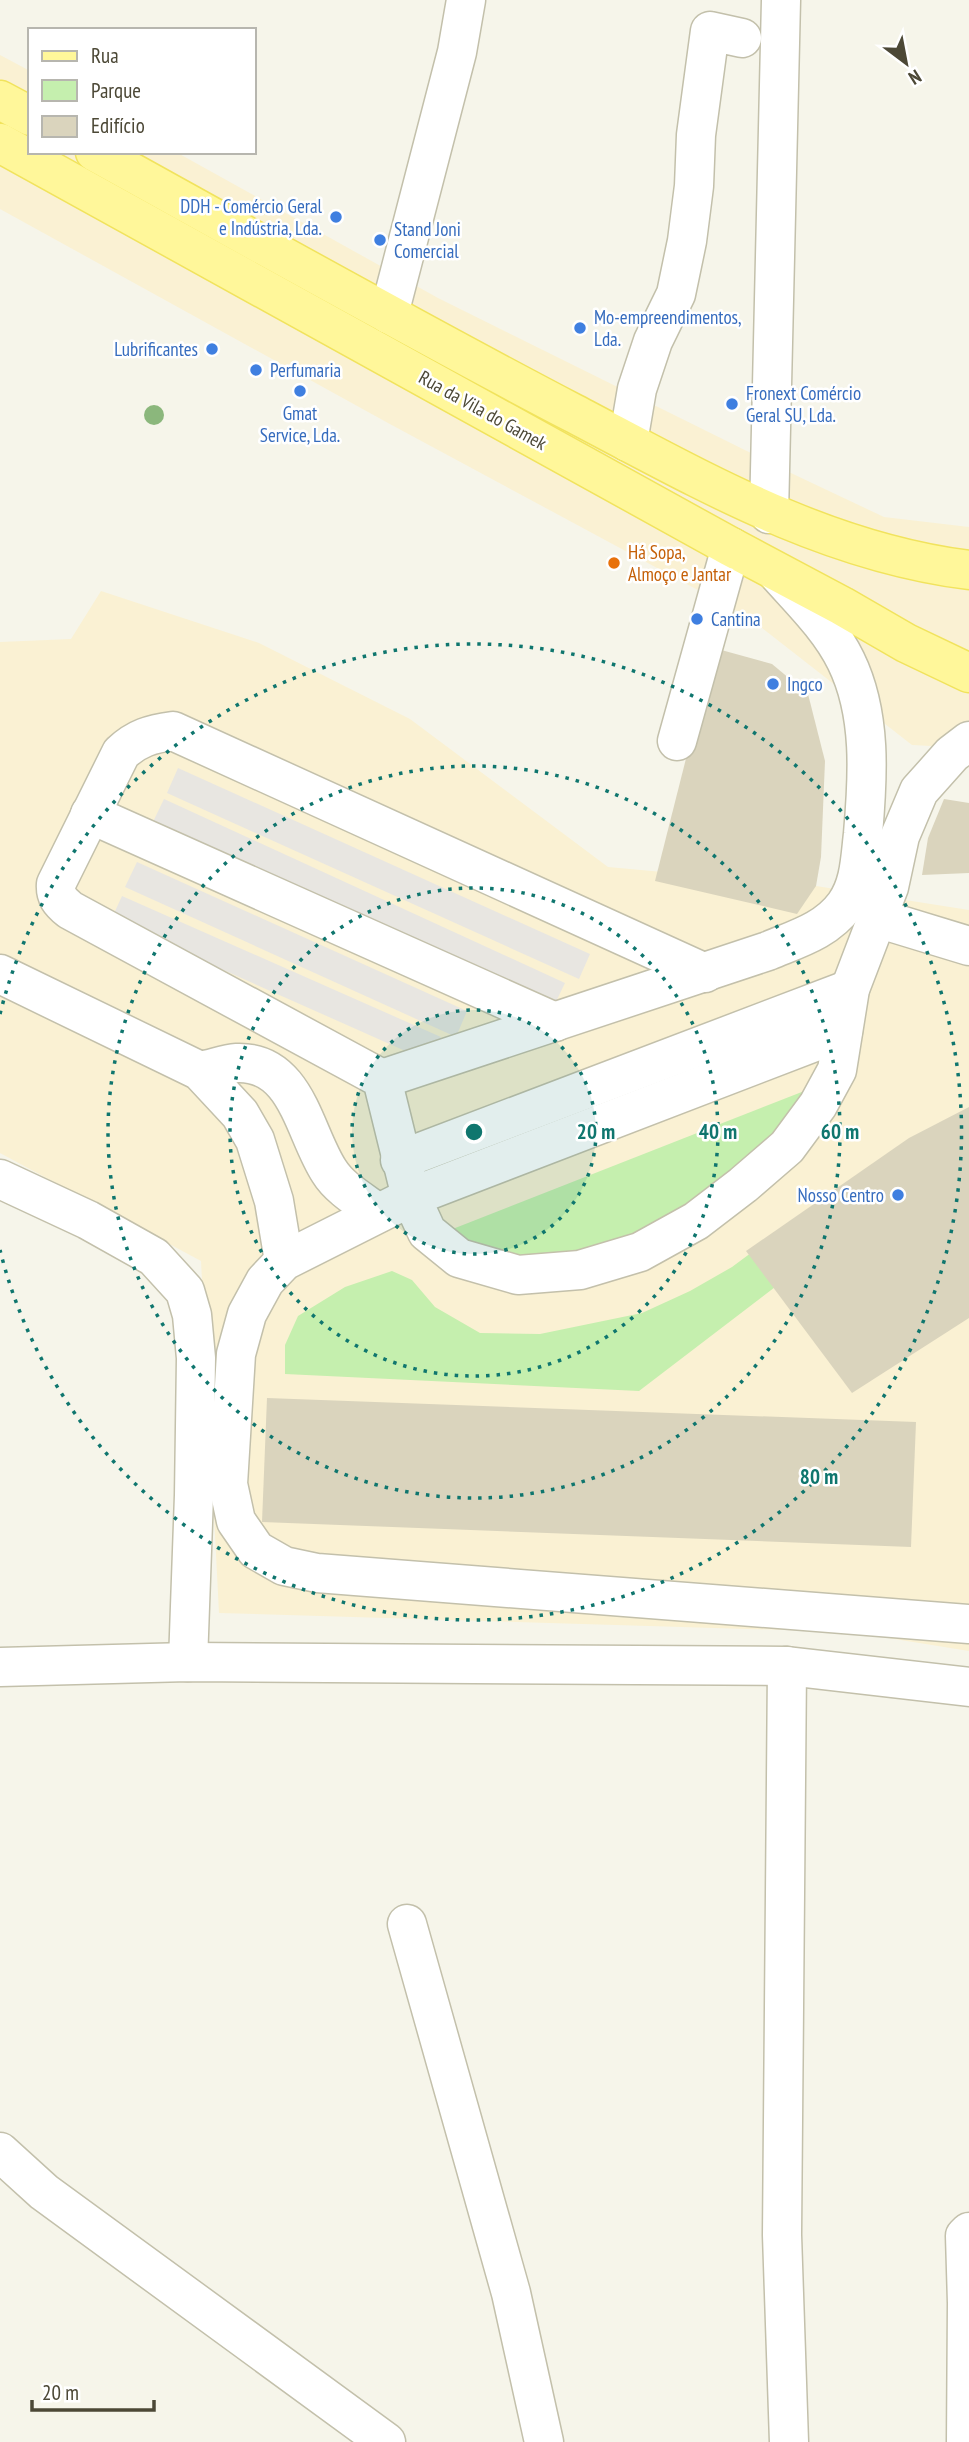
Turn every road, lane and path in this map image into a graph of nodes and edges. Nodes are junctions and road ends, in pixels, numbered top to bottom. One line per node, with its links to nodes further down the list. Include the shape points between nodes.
1 (466, 0): 8 (street, via 457,52)
2 (781, 0): 10 (street)
3 (742, 38): 9 (street, via 710,32 687,241 676,294 637,389)
4 (0, 100): 5 (main road)
5 (28, 115)
6 (0, 143): 11 (main road, Rua da Vila do Gamek)
7 (99, 154): 8 (main road, Rua da Vila do Gamek)
8 (389, 314): 9 (main road, Rua da Vila do Gamek)
9 (628, 442): 10 (main road, Rua da Vila do Gamek)
10 (769, 514): 12 (main road, Rua da Vila do Gamek, via 850,545 932,566)
11 (731, 547): 13 (main road, Rua da Vila do Gamek); 15 (street)
12 (969, 570)
13 (775, 571): 14 (main road, Rua da Vila do Gamek); 21 (street, via 846,660 857,690 867,762 859,875 845,905 821,929)
14 (969, 673)
15 (677, 741)
16 (969, 741): 18 (street, via 919,791 900,836)
17 (90, 814): 21 (street, via 121,753 136,740 173,732); 23 (street); 26 (street, via 56,884 61,903)
18 (877, 918): 19 (street); 22 (street)
19 (969, 946)
20 (0, 974): 25 (street)
21 (705, 974): 23 (street)
22 (850, 989): 24 (street); 27 (street)
23 (555, 1022): 26 (street)
24 (844, 1031): 29 (street); 29 (street, via 837,1070 787,1147 696,1221 640,1252 580,1270 518,1275 459,1258)
25 (200, 1072): 29 (street, via 238,1063 263,1068 285,1084 304,1114 330,1174 348,1190); 30 (street, via 240,1114 255,1140 274,1201)
26 (382, 1079): 27 (street)
27 (400, 1160): 29 (street)
28 (0, 1179): 32 (street, via 89,1220 154,1257 185,1291 196,1358)
29 (395, 1205): 30 (street)
30 (284, 1261): 31 (street, via 265,1281 247,1314 236,1354 228,1484 236,1521 256,1550 284,1566 317,1573)
31 (969, 1624)
32 (188, 1662): 33 (street); 34 (street)
33 (787, 1666): 35 (street); 42 (street, via 782,2235)
34 (0, 1667)
35 (969, 1686)
36 (407, 1924): 41 (street, via 511,2293)
37 (0, 2152): 40 (street, via 44,2192)
38 (969, 2232): 39 (street, via 965,2236)
39 (968, 2302): 43 (street)
40 (386, 2442)
41 (544, 2442)
42 (789, 2442)
43 (966, 2442)

